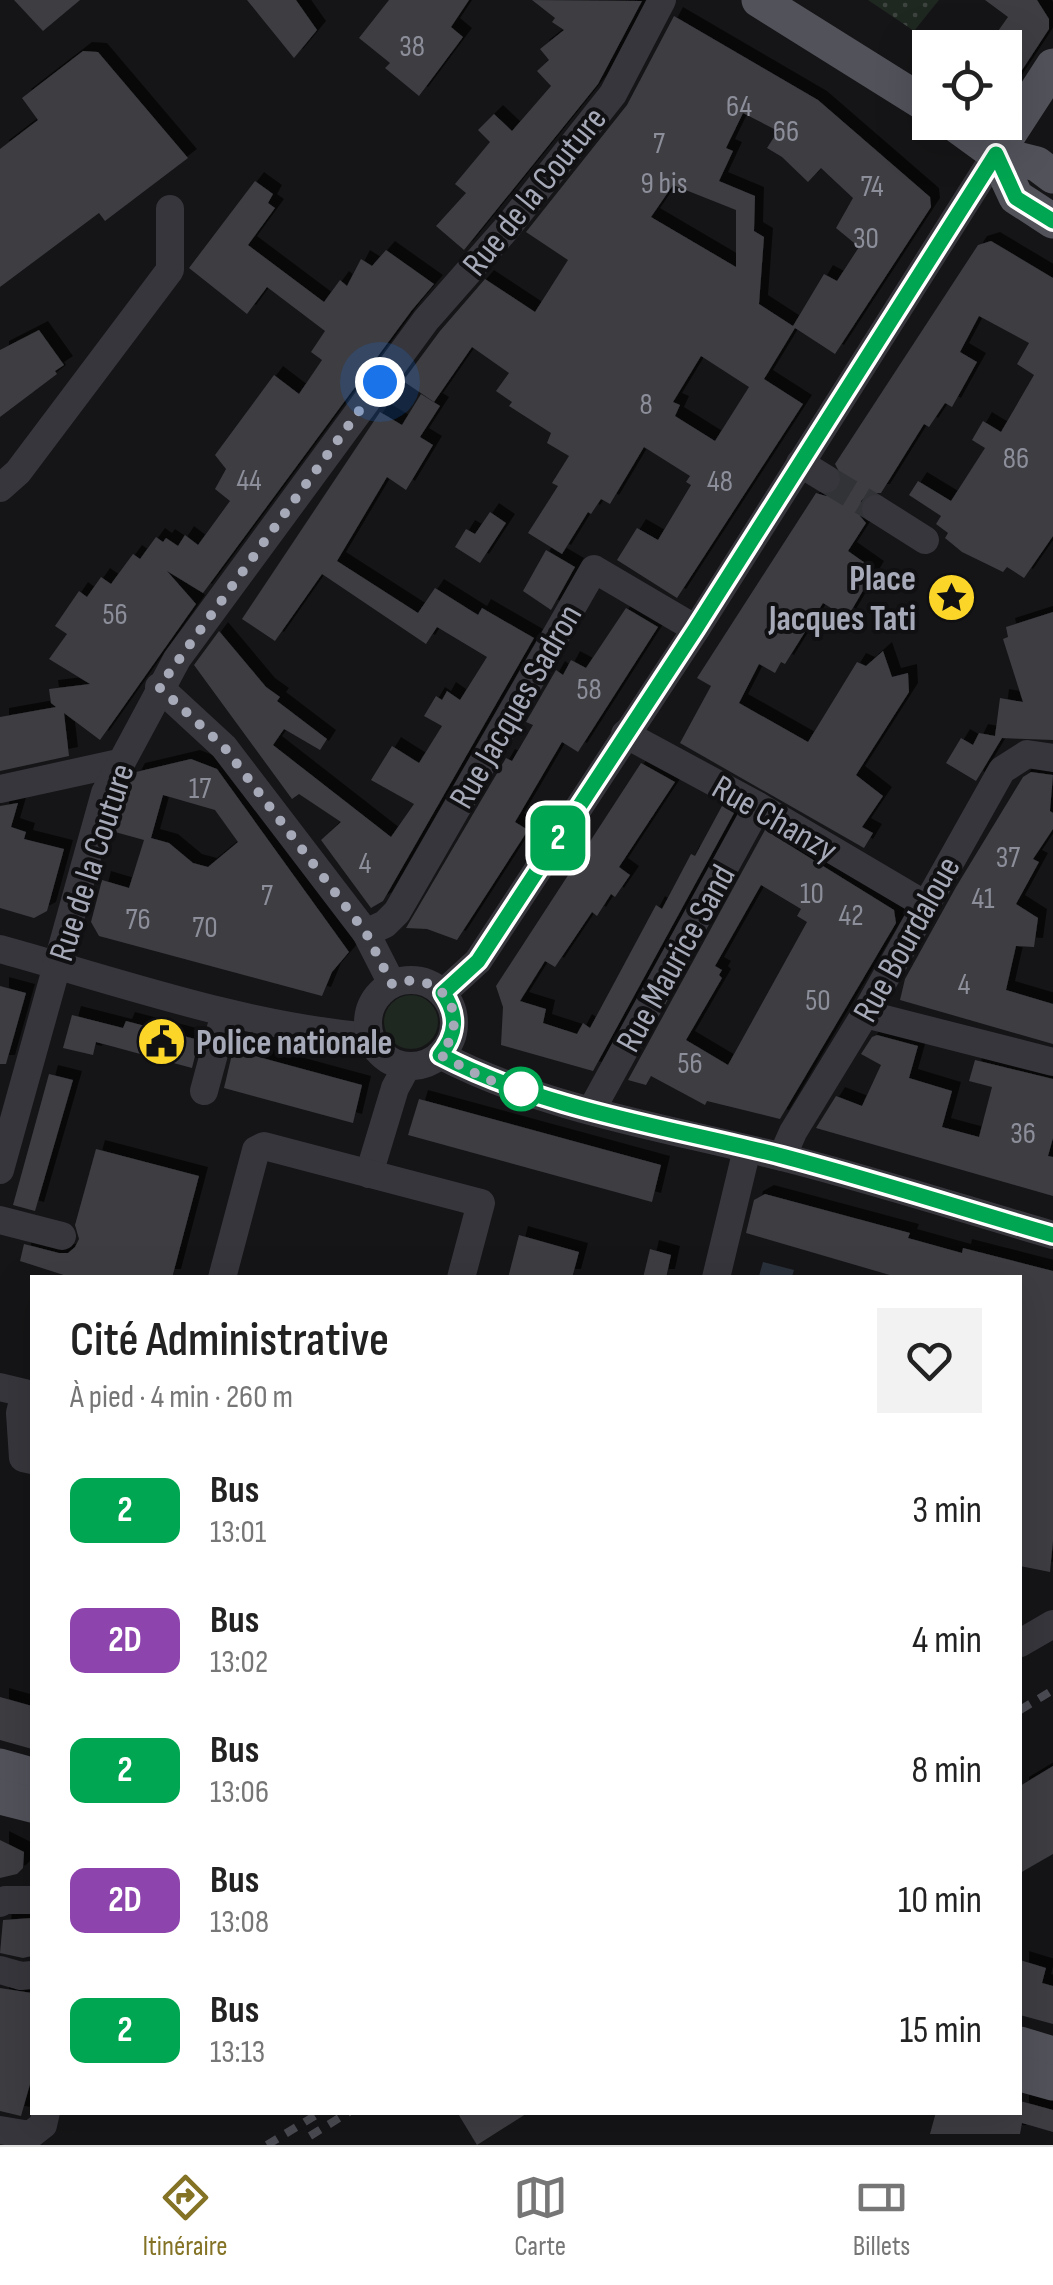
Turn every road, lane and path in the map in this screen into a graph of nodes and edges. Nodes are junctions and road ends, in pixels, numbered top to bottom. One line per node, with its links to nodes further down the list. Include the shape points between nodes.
1 (662, 0): 16 (street, Rue de la Couture, via 613,94 426,320)
2 (759, 0): 4 (main road)
3 (1053, 66): 6 (main road)
4 (912, 96)
5 (977, 140): 6 (main road)
6 (996, 154): 7 (main road, via 1037,164); 9 (main road, via 1016,198); 10 (street)
7 (1053, 176)
8 (170, 208): 12 (street, via 170,270)
9 (1053, 222)
10 (800, 463): 11 (street); 15 (street)
11 (826, 478)
12 (0, 488)
13 (876, 509): 14 (street)
14 (926, 540)
15 (696, 628): 17 (street); 23 (street, Rue Jacques Sadron, via 594,569 398,912)
16 (159, 687): 19 (street, Rue de la Couture); 23 (street, via 224,747)
17 (625, 734): 21 (street, Rue Chanzy); 27 (street, via 478,961)
18 (1053, 758): 22 (street, Rue Bourdaloue, via 1027,754 1002,770)
19 (119, 764): 20 (street); 25 (street, Rue de la Couture)
20 (0, 789)
21 (758, 806): 22 (street, Rue Chanzy); 36 (street, Rue Maurice Sand)
22 (924, 904): 29 (street, Rue Bourdaloue)
23 (366, 933): 26 (street)
24 (0, 948): 25 (street)
25 (58, 965): 28 (street); 35 (street, Rue de la Couture)
26 (392, 984): 27 (street, via 419,980); 30 (street, via 374,1001)
27 (443, 993): 31 (street, via 454,1032)
28 (225, 1013): 30 (street); 34 (street)
29 (865, 1014): 32 (street); 38 (street, Rue Bourdaloue)
30 (370, 1038): 33 (street, via 384,1057)
31 (440, 1055): 33 (street); 36 (street, via 486,1079)
32 (1053, 1062)
33 (406, 1066): 40 (street)
34 (204, 1091)
35 (9, 1104): 39 (street, Rue de la Couture)
36 (592, 1109): 37 (street)
37 (747, 1149): 38 (street); 46 (street)
38 (782, 1156): 42 (street)
39 (0, 1170)
40 (369, 1174): 44 (street, via 264,1146 256,1150); 45 (street, via 481,1203)
41 (0, 1220): 43 (street)
42 (1053, 1235)
43 (62, 1236)
44 (223, 1275)
45 (462, 1275)
46 (717, 1275)
47 (0, 1387): 48 (street, via 25,1394 23,1458)
48 (30, 1460)
49 (1053, 1624): 50 (street)
50 (1022, 1642)
51 (0, 1766): 52 (main road)
52 (30, 1775)
53 (0, 1796): 54 (main road)
54 (30, 1804)
55 (30, 1900): 56 (street)
56 (0, 1903)
57 (0, 1970): 58 (street)
58 (30, 1975)
59 (1022, 2045): 60 (main road)
60 (1053, 2054)
61 (1022, 2075): 62 (main road)
62 (1053, 2083)
63 (45, 2115): 64 (street, via 30,2135)
64 (0, 2130)

